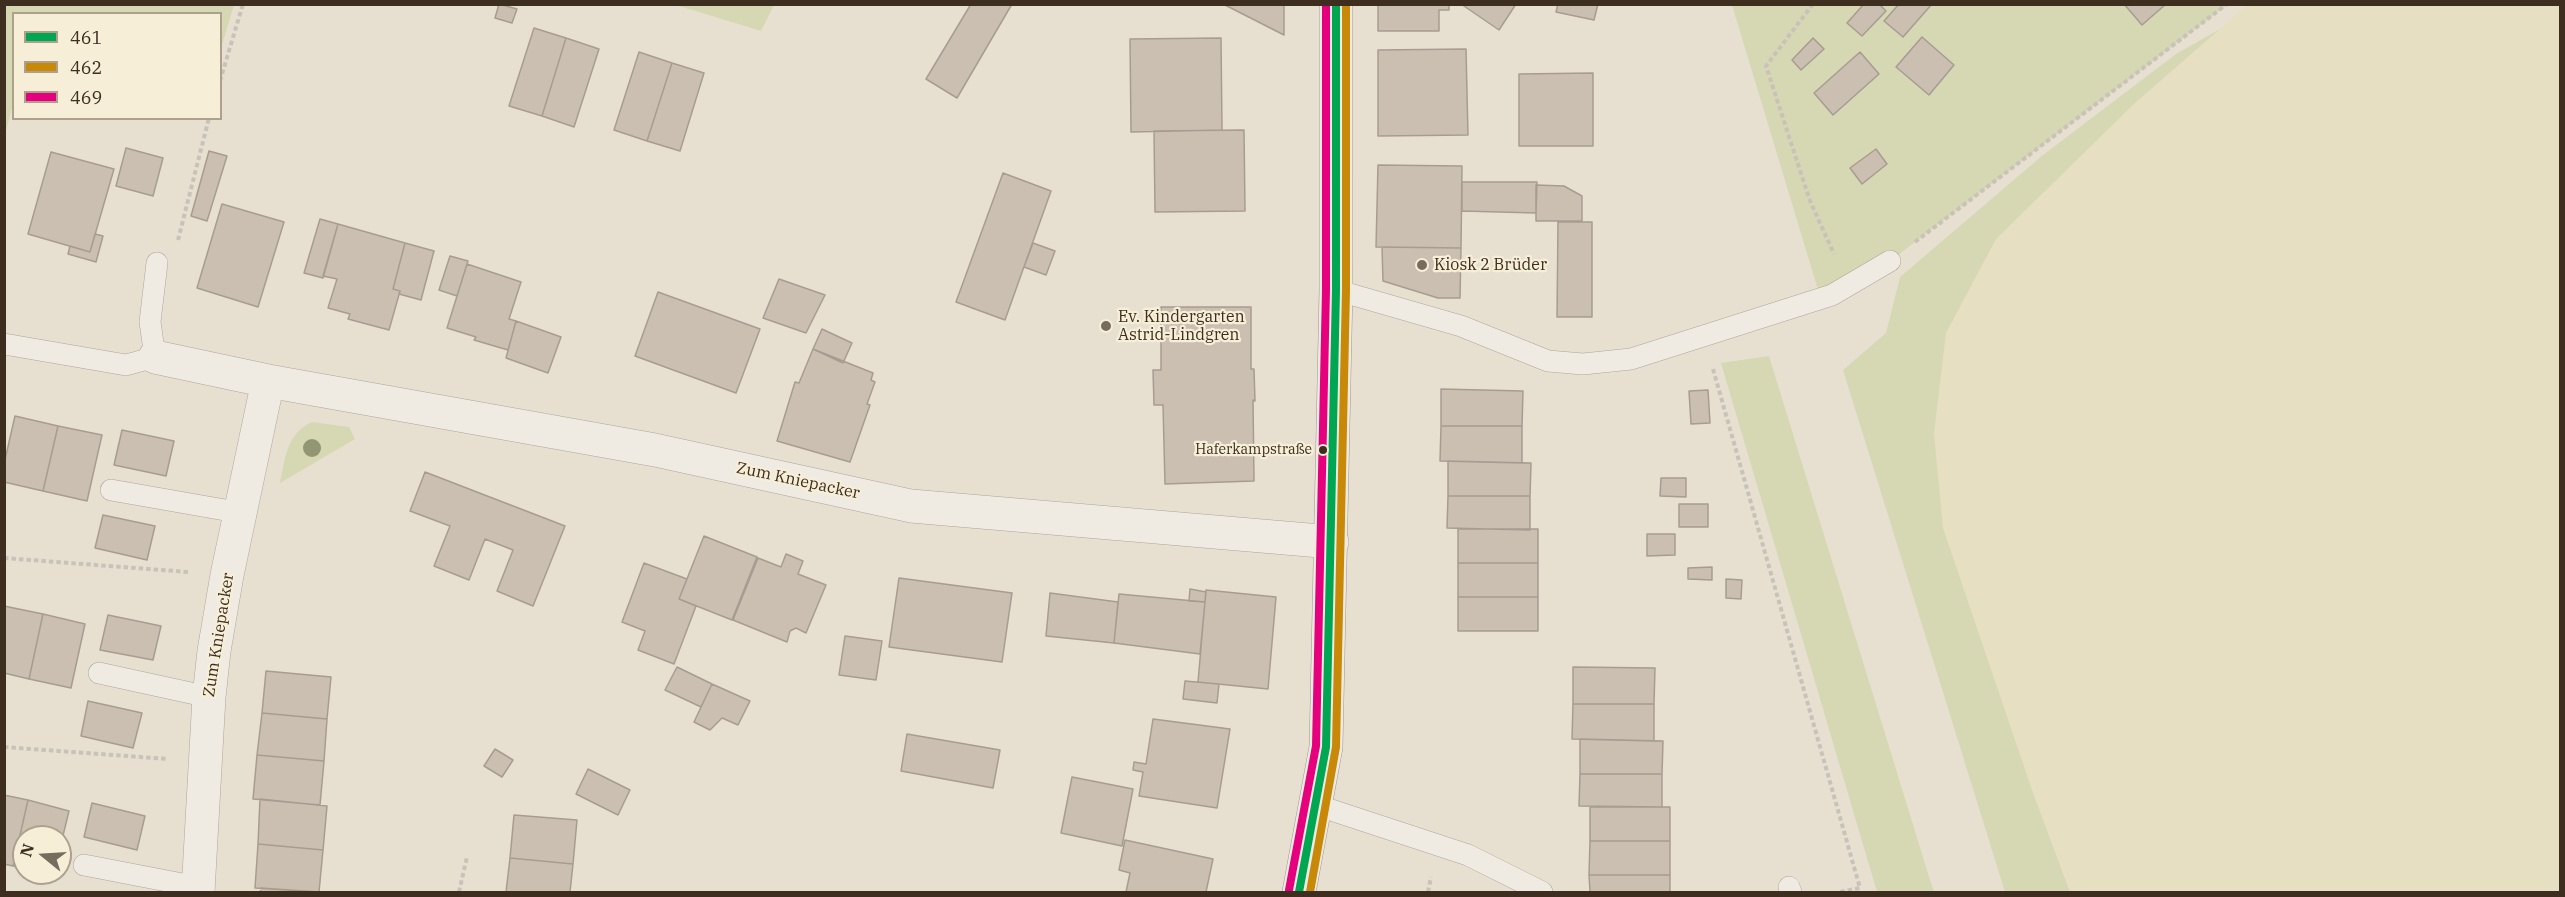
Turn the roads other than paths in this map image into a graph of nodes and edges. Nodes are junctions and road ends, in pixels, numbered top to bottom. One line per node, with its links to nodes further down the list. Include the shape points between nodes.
1 (1336, 4): 4 (street)
2 (1890, 261): 4 (lane, via 1832,295 1631,359 1583,364 1548,361 1461,326)
3 (157, 263): 6 (lane, via 150,322)
4 (1336, 290): 10 (street)
5 (4, 344): 6 (lane, via 126,365)
6 (155, 357): 7 (street, Zum Kniepacker)
7 (268, 381): 9 (street, Zum Kniepacker); 10 (street, Zum Kniepacker, via 655,450 911,506)
8 (111, 490): 9 (lane)
9 (242, 513): 12 (street, Zum Kniepacker, via 227,576)
10 (1332, 542): 13 (street, via 1326,747)
11 (99, 673): 12 (lane)
12 (208, 697): 15 (street, Zum Kniepacker)
13 (1316, 805): 16 (street); 17 (lane, via 1468,855)
14 (84, 865): 15 (lane)
15 (198, 890)
16 (1299, 892)
17 (1542, 892)

